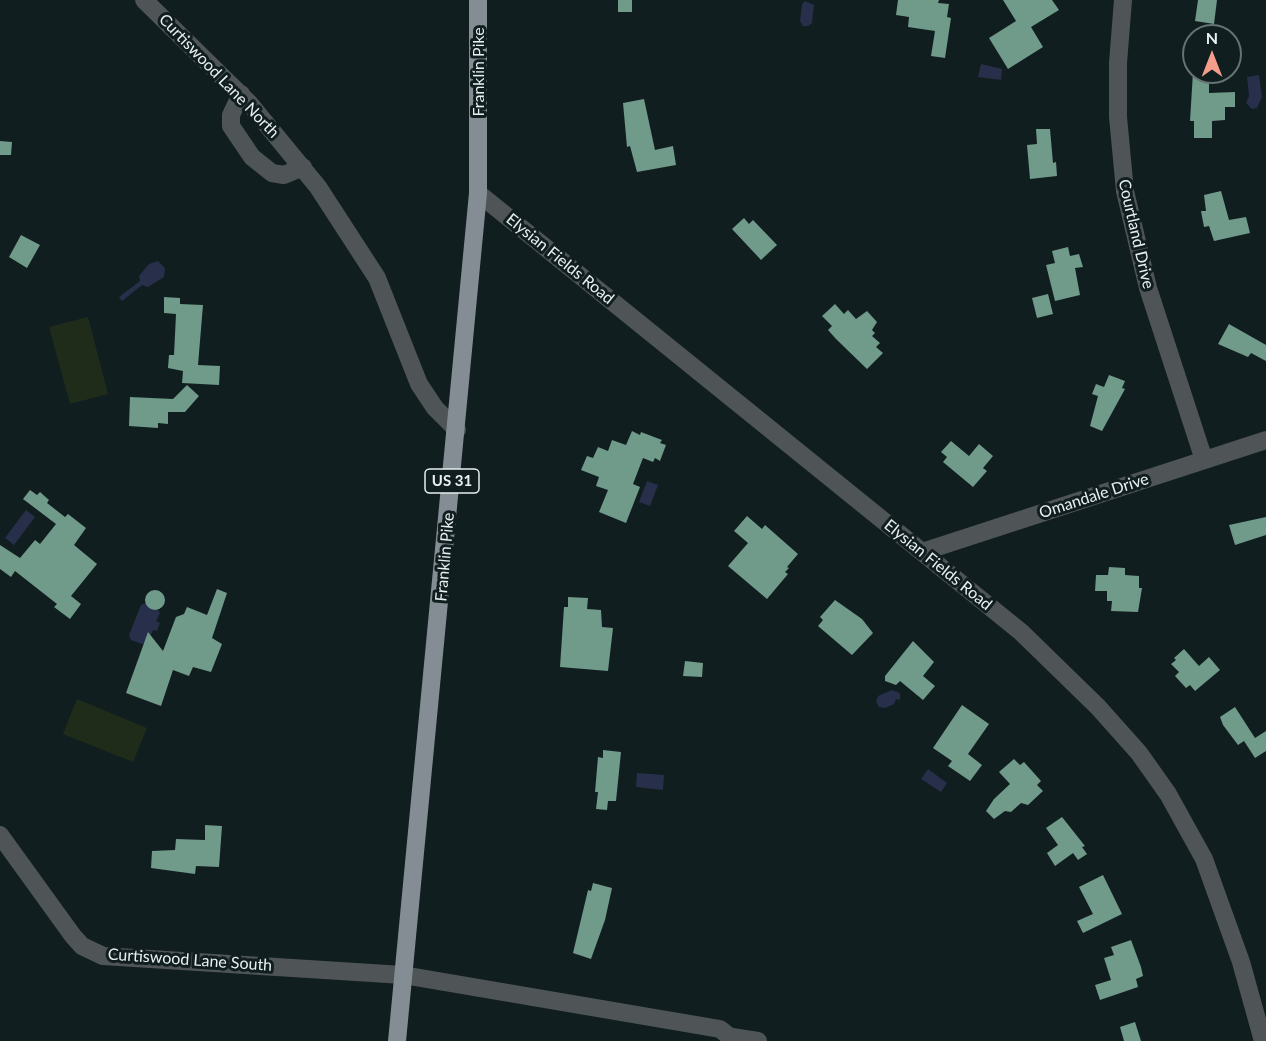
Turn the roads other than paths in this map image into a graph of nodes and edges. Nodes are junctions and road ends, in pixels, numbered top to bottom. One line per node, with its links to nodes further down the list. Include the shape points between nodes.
1 (144, 0): 4 (street, Curtiswood Lane North)
2 (478, 0): 6 (main road, Franklin Pike / US 31)
3 (1123, 0): 9 (street, Courtland Drive, via 1118,117 1126,201 1157,319)
4 (241, 94): 5 (street, Curtiswood Lane North); 5 (street, via 234,105 231,126 252,157 272,173 284,175)
5 (303, 167): 7 (street, Curtiswood Lane North, via 377,278 419,384)
6 (478, 193): 7 (main road, Franklin Pike / US 31); 10 (street, Elysian Fields Road)
7 (457, 430): 12 (main road, Franklin Pike / US 31)
8 (1266, 440): 9 (street, Omandale Drive)
9 (1204, 460): 10 (street, Omandale Drive)
10 (922, 552): 16 (street, Elysian Fields Road, via 1050,658 1121,732 1168,794 1203,859 1241,962)
11 (0, 835): 12 (street, Curtiswood Lane South, via 67,929 82,946 97,954)
12 (403, 975): 13 (street, Curtiswood Lane South, via 720,1029); 14 (main road, Franklin Pike / US 31)
13 (733, 1039): 15 (street, Curtiswood Lane South)
14 (397, 1041)
15 (758, 1041)
16 (1263, 1041)

